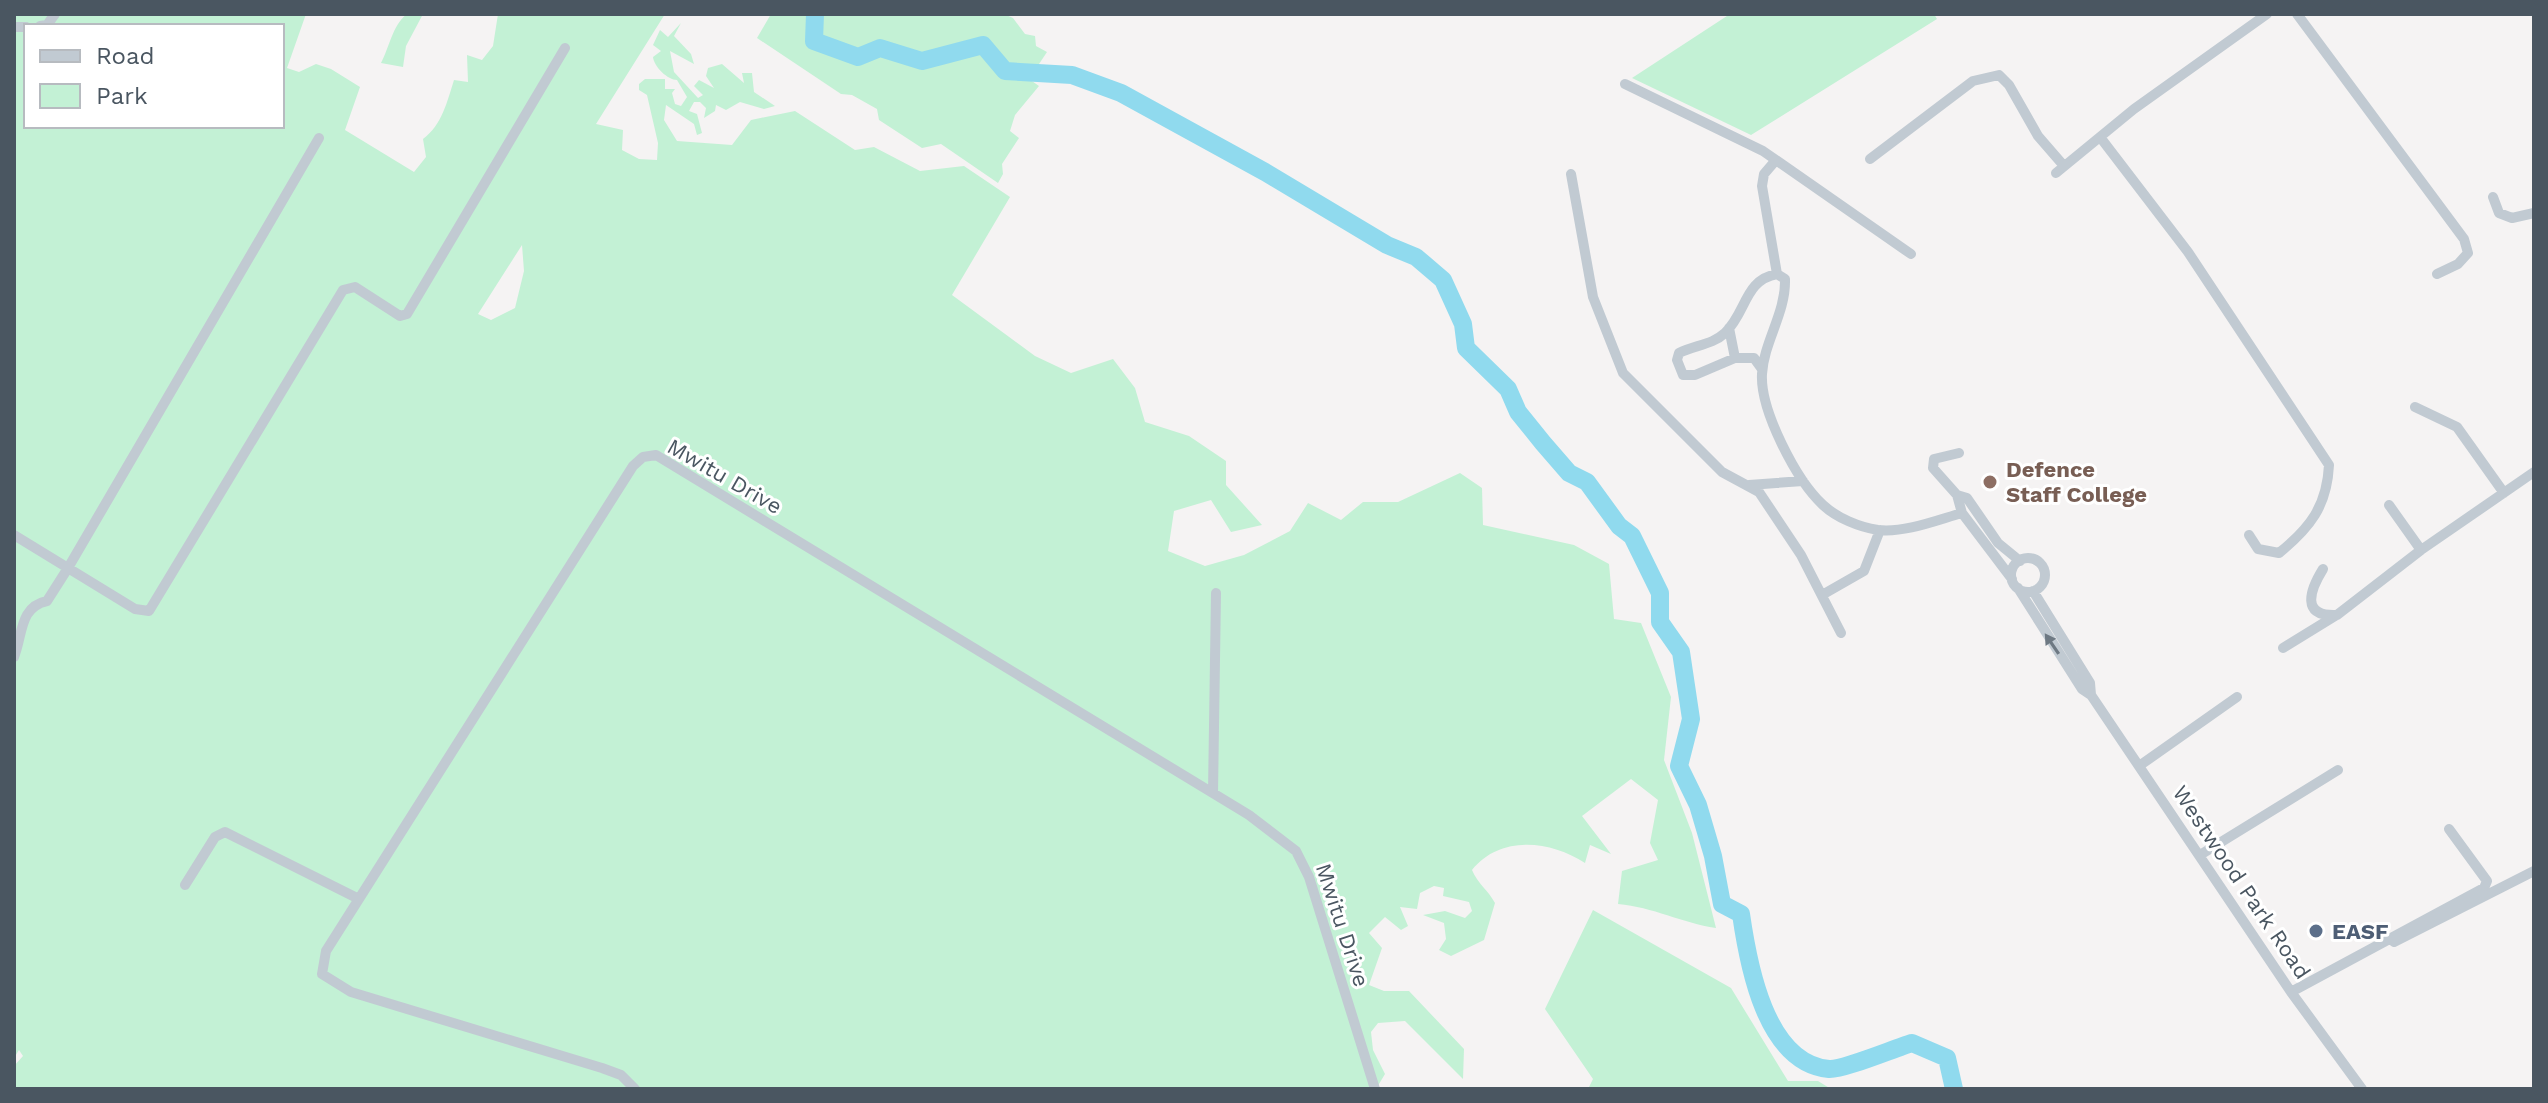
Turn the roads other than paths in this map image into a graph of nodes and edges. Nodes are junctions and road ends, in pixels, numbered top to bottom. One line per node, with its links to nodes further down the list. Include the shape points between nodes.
1 (2267, 14): 5 (street)
2 (2297, 14): 14 (street, via 2464,239 2468,253 2463,260)
3 (565, 48): 34 (street, via 407,314 400,316 355,287 343,290 154,606 149,611 135,609)
4 (1625, 84): 8 (street)
5 (2100, 137): 7 (street, via 2060,170 2009,85 1999,75 1990,75 1973,81); 31 (street, via 2188,252 2329,465 2320,512 2299,537 2279,553 2258,549)
6 (319, 138): 34 (street)
7 (1870, 159)
8 (1776, 160): 12 (street); 13 (street, via 1762,186)
9 (1571, 174): 24 (street, via 1593,297 1623,373 1722,472)
10 (2493, 197): 11 (street, via 2499,213 2512,218)
11 (2534, 213)
12 (1911, 254)
13 (1777, 274): 15 (street, via 1756,281); 19 (street, via 1785,279 1785,296)
14 (2437, 274)
15 (1729, 328): 16 (street); 17 (street)
16 (1705, 346): 18 (street); 18 (street, via 1685,350 1677,360 1683,375)
17 (1735, 358): 18 (street); 19 (street, via 1754,358)
18 (1711, 367)
19 (1762, 369): 23 (street, via 1772,420)
20 (2415, 407): 25 (street, via 2457,427)
21 (1959, 453): 26 (street, via 1934,459 1933,468)
22 (2534, 472): 25 (street)
23 (1803, 481): 24 (street); 29 (street, via 1829,510)
24 (1749, 485): 39 (street, via 1766,502)
25 (2504, 493): 32 (street)
26 (1957, 495): 28 (street); 33 (street, via 1967,498 1998,543)
27 (2389, 505): 32 (street)
28 (1962, 513): 29 (street); 36 (street, Westwood Park Road)
29 (1880, 530): 39 (street, via 1864,571)
30 (14, 535): 34 (street)
31 (2249, 535)
32 (2421, 550): 40 (street)
33 (2020, 561): 36 (street, via 2012,570); 37 (street, via 2033,560 2044,568 2044,582)
34 (68, 568): 43 (street, via 47,601 34,604 23,620)
35 (2323, 569): 40 (street, via 2310,599 2315,611)
36 (2015, 584): 37 (street); 44 (street, Westwood Park Road, one-way to 36, via 2082,689)
37 (2033, 591): 44 (street, Westwood Park Road, via 2090,683)
38 (1216, 593): 48 (street)
39 (1822, 595): 41 (street)
40 (2337, 615): 42 (street)
41 (1841, 633)
42 (2283, 648)
43 (14, 657)
44 (2091, 695): 46 (street, Westwood Park Road)
45 (2237, 697): 46 (street)
46 (2139, 766): 50 (street, Westwood Park Road)
47 (2338, 770): 50 (street)
48 (1213, 793): 53 (street, Mwitu Drive, via 665,460 648,456 633,466); 56 (street, Mwitu Drive, via 1296,851 1309,877)
49 (2449, 829): 54 (street, via 2487,881 2484,888)
50 (2200, 855): 54 (street, Westwood Park Road)
51 (2534, 871): 54 (street)
52 (185, 885): 53 (street, via 215,837 225,832)
53 (359, 899): 55 (street, Mwitu Drive, via 321,966 322,974 336,985 602,1068 621,1075)
54 (2293, 995): 57 (street, Westwood Park Road)
55 (635, 1089)
56 (1375, 1089)
57 (2362, 1089)

